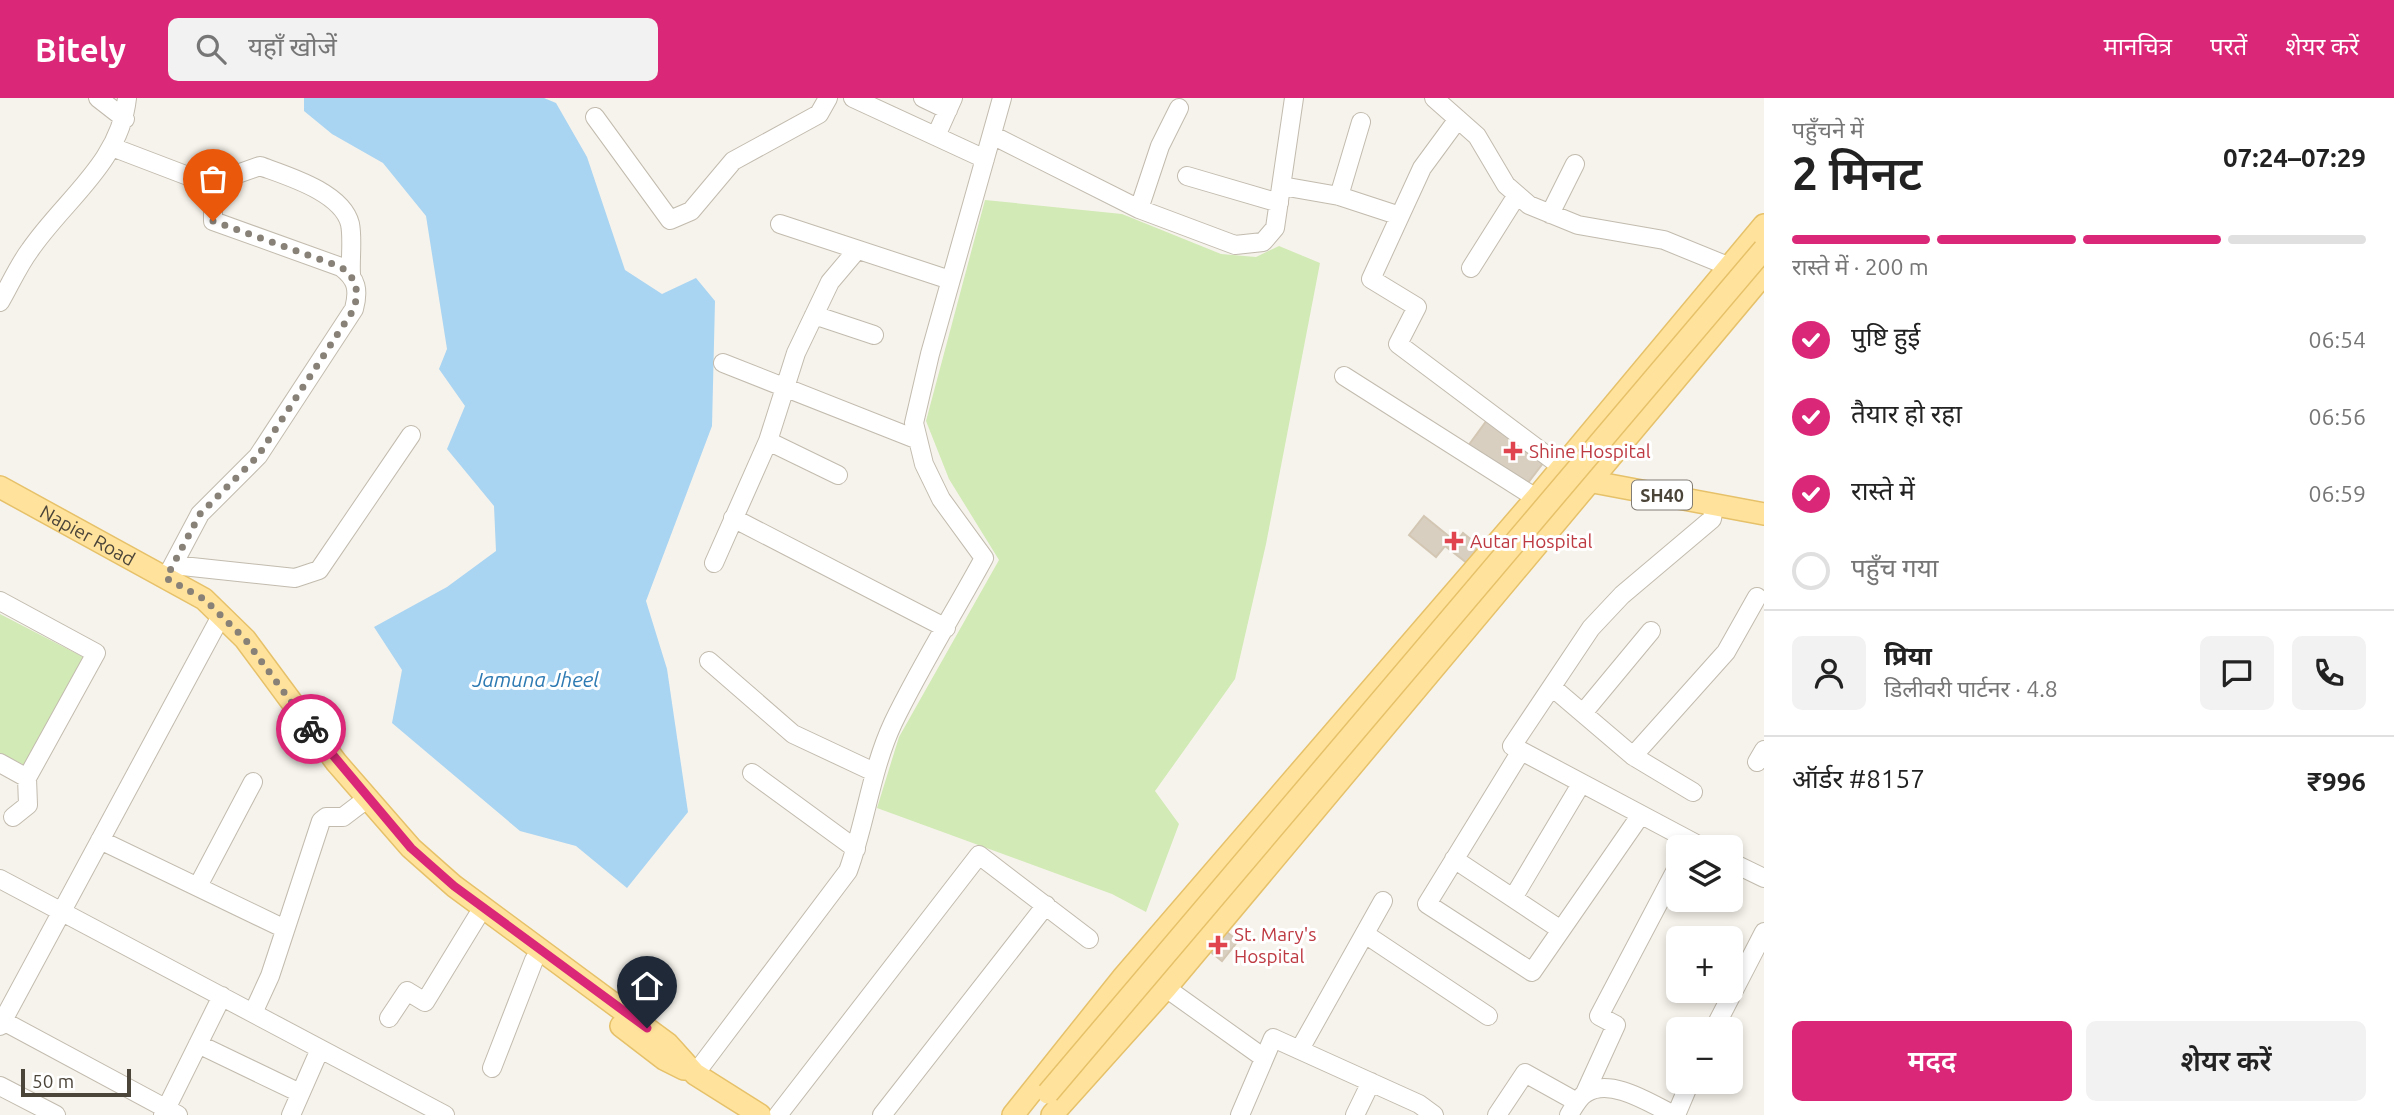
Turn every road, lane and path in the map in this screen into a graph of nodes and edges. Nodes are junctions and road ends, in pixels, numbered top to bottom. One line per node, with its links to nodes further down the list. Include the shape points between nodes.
1 (98, 98): 12 (street)
2 (127, 98): 12 (street)
3 (828, 98): 11 (street, via 818,114 733,161 691,211 670,220)
4 (853, 98): 16 (street)
5 (924, 98): 9 (street)
6 (1002, 98): 15 (street)
7 (1294, 98): 22 (street)
8 (1434, 98): 13 (street)
9 (951, 104): 16 (street)
10 (1179, 108): 25 (street, via 1160,146)
11 (595, 117)
12 (125, 119): 17 (street)
13 (1458, 119): 23 (street, via 1477,136); 27 (street, via 1423,168)
14 (1361, 122): 24 (street)
15 (992, 135): 18 (street); 25 (street)
16 (936, 136): 18 (street)
17 (112, 147): 21 (street); 37 (street, via 30,250)
18 (985, 159): 35 (street)
19 (1575, 164): 26 (street)
20 (1187, 176): 22 (street)
21 (209, 184): 34 (street, via 213,221); 34 (street, via 260,166 310,184 335,203 349,223)
22 (1280, 195): 24 (street); 25 (street, via 1275,228 1263,242 1235,245)
23 (1517, 195): 26 (street); 33 (street)
24 (1339, 196): 27 (street)
25 (1139, 209)
26 (1550, 214): 32 (street, via 1578,225 1664,240)
27 (1400, 216): 46 (street, via 1371,279 1417,307 1398,344)
28 (780, 224): 31 (street)
29 (1764, 225): 32 (main road)
30 (1764, 249): 124 (main road, bridge)
31 (857, 250): 35 (street); 38 (street, via 830,282)
32 (1730, 265): 36 (street); 46 (main road)
33 (1471, 268)
34 (351, 274): 56 (street, via 358,294 354,309 258,456 200,514)
35 (950, 280): 44 (street, via 915,423)
36 (1762, 280): 48 (main road)
37 (0, 302)
38 (814, 316): 39 (street); 42 (street)
39 (874, 335)
40 (723, 363): 42 (street)
41 (1345, 376): 50 (street)
42 (786, 386): 44 (street); 45 (street)
43 (411, 435): 56 (street, via 319,570 295,578)
44 (918, 440): 60 (street, via 941,499 984,558)
45 (768, 441): 47 (street); 54 (street)
46 (1562, 467): 48 (main road, SH40); 50 (main road)
47 (838, 475)
48 (1588, 481): 52 (main road, SH40); 97 (main road)
49 (0, 487): 56 (main road, Napier Road)
50 (1536, 498): 123 (main road, via 1124,976)
51 (0, 501): 59 (main road)
52 (1714, 505): 53 (main road, SH40); 63 (street, via 1712,519 1622,595 1591,628)
53 (1764, 514)
54 (733, 518): 55 (street); 60 (street)
55 (715, 563)
56 (170, 571): 59 (main road, Napier Road, via 204,599)
57 (1757, 597): 66 (street, via 1726,652)
58 (0, 601): 70 (street, via 96,653)
59 (218, 622): 74 (main road, Napier Road, via 245,639); 78 (street)
60 (946, 628): 68 (street, via 893,723)
61 (1651, 631): 64 (street)
62 (709, 661): 68 (street, via 793,734)
63 (1552, 687): 64 (street); 65 (street, via 1512,746)
64 (1583, 713): 66 (street)
65 (1521, 751): 72 (street); 80 (street)
66 (1633, 756): 73 (street)
67 (0, 763): 70 (street)
68 (874, 772): 79 (street)
69 (752, 773): 79 (street)
70 (27, 778): 76 (street, via 28,805)
71 (253, 782): 84 (street)
72 (1581, 784): 75 (street); 86 (street)
73 (1693, 792)
74 (362, 802): 90 (main road, via 407,858); 91 (street, via 343,817 321,821); 109 (main road, Napier Road, via 454,886 668,1044)
75 (1640, 816): 77 (street); 92 (street)
76 (13, 817)
77 (1675, 835)
78 (100, 840): 84 (street); 89 (street)
79 (856, 849): 109 (street, via 848,871)
80 (1454, 859): 86 (street); 92 (street, via 1427,904 1532,972)
81 (1743, 868): 82 (street)
82 (1764, 878)
83 (0, 879): 89 (street)
84 (198, 886): 91 (street)
85 (1666, 889): 114 (street, via 1599,1016 1616,1025)
86 (1513, 898): 92 (street)
87 (1383, 901): 94 (street)
88 (1046, 905): 95 (street); 121 (street, via 979,855); 122 (street)
89 (62, 911): 98 (street); 103 (street)
90 (477, 917): 96 (main road); 102 (street, via 425,1002 407,991)
91 (285, 929): 99 (street)
92 (1561, 930)
93 (1764, 932): 101 (street)
94 (1365, 934): 100 (street); 106 (street)
95 (1089, 939)
96 (534, 960): 108 (street); 109 (main road, via 664,1059)
97 (1166, 988): 107 (street); 125 (main road)
98 (222, 996): 99 (street); 104 (street)
99 (253, 1013): 105 (street)
100 (1488, 1016)
101 (1720, 1017)
102 (389, 1018)
103 (1, 1024): 116 (street)
104 (198, 1044): 112 (street); 116 (street)
105 (320, 1049): 112 (street); 119 (street)
106 (1300, 1049): 107 (street, via 1273,1038); 110 (street)
107 (1264, 1058): 126 (street)
108 (492, 1068)
109 (695, 1074): 120 (main road, Napier Road)
110 (1371, 1082): 115 (street); 127 (street)
111 (0, 1086): 117 (street)
112 (300, 1093): 118 (street)
113 (1685, 1094): 130 (street)
114 (1577, 1103): 129 (street, via 1525,1073); 130 (street, via 1603,1088 1627,1093)
115 (1416, 1110): 128 (street)
116 (169, 1113)
117 (56, 1115)
118 (291, 1115)
119 (445, 1115)
120 (760, 1115)
121 (778, 1115)
122 (882, 1115)
123 (1013, 1115)
124 (1029, 1115)
125 (1052, 1115)
126 (1240, 1115)
127 (1355, 1115)
128 (1434, 1115)
129 (1497, 1115)
130 (1675, 1115)

